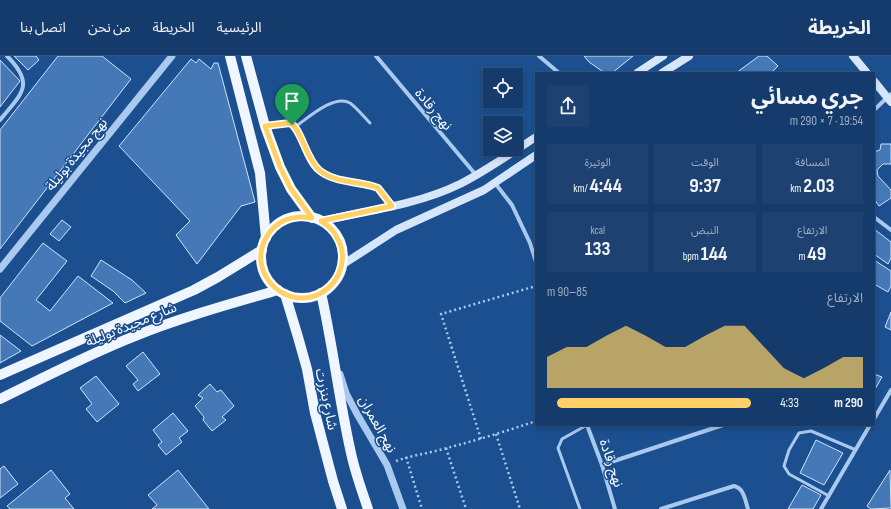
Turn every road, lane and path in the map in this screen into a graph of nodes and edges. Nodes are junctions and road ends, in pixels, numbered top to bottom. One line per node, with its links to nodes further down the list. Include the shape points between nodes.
1 (7, 56): 17 (street, via 19,69 24,84 22,93)
2 (172, 56): 33 (street, نهج مجيدة بوليلة)
3 (230, 56): 29 (main road, via 260,174)
4 (246, 56): 19 (main road)
5 (376, 56): 23 (street, نهج رقادة)
6 (539, 56): 10 (street)
7 (663, 56): 11 (main road)
8 (688, 56): 12 (main road)
9 (853, 56): 13 (main road)
10 (558, 72)
11 (639, 72)
12 (664, 72)
13 (866, 72)
14 (875, 82): 15 (main road)
15 (890, 98): 16 (street)
16 (875, 109)
17 (0, 120)
18 (370, 123): 20 (lane, via 351,104 343,101 318,110)
19 (265, 126): 20 (lane, via 290,123); 27 (main road, via 291,189)
20 (295, 127): 25 (lane, via 308,156 318,170 332,178 378,188)
21 (535, 138): 23 (main road)
22 (535, 156): 24 (main road)
23 (476, 175): 25 (main road, via 442,192)
24 (495, 183): 31 (street, via 512,205); 32 (main road, via 396,230)
25 (392, 206): 27 (main road)
26 (875, 218): 28 (street)
27 (316, 220): 29 (main road, via 298,217 285,220 274,227); 32 (main road, via 330,227 338,240 343,255)
28 (891, 230)
29 (266, 238): 30 (main road)
30 (262, 250): 35 (main road, via 262,268); 38 (main road, شارع مجيدة بوليلة, via 194,290)
31 (535, 259)
32 (342, 265): 36 (main road, via 338,277)
33 (0, 269)
34 (535, 286): 48 (path, via 441,314)
35 (281, 292): 36 (main road, via 296,298); 40 (main road, شارع مجيدة بوليلة, via 178,320 135,336); 55 (main road, شارع بنزرت, via 307,369 317,421)
36 (321, 293): 37 (main road, شارع بنزرت, via 330,331)
37 (331, 350): 52 (street, نهج العمران, via 346,393); 56 (main road, شارع بنزرت, via 351,455)
38 (0, 375)
39 (891, 390): 41 (street)
40 (0, 398)
41 (875, 417)
42 (535, 421): 47 (path)
43 (586, 426): 61 (lane, via 562,439 558,448)
44 (588, 426): 53 (street, نهج رقادة)
45 (721, 426): 53 (street)
46 (869, 426): 50 (street)
47 (496, 434): 48 (path); 60 (path)
48 (481, 439): 49 (path)
49 (446, 448): 51 (path); 59 (path)
50 (856, 450): 54 (street); 54 (lane, via 811,431 799,433 795,439 784,466 789,474)
51 (406, 457): 52 (path); 58 (path)
52 (387, 465): 57 (street, نهج العمران)
53 (602, 465): 62 (street, نهج رقادة)
54 (829, 496): 65 (street)
55 (342, 509)
56 (368, 509)
57 (403, 509)
58 (422, 509)
59 (466, 509)
60 (520, 509)
61 (580, 509)
62 (615, 509)
63 (661, 509): 64 (street, via 734,486 742,491)
64 (748, 509)
65 (821, 509)

